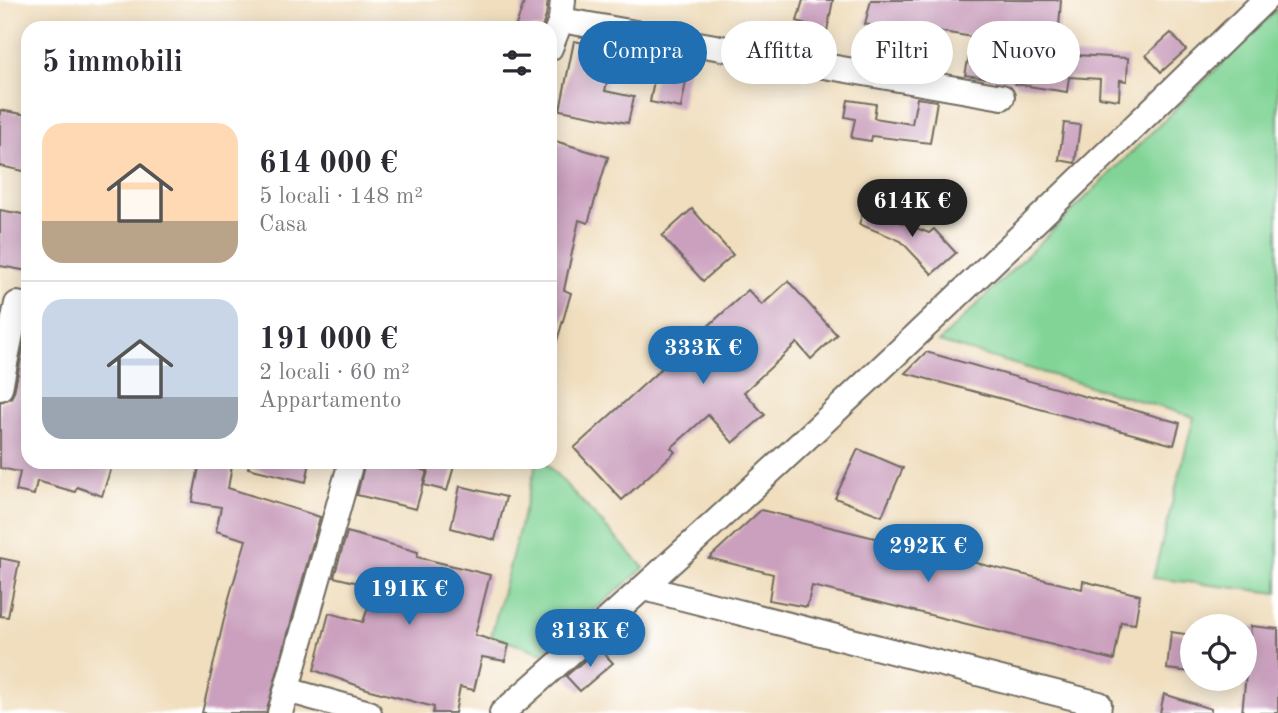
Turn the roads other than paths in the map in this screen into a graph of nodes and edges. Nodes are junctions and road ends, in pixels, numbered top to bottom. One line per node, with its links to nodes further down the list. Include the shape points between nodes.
1 (1265, 0): 7 (street, via 1041,218)
2 (562, 10): 3 (street)
3 (1002, 97)
4 (21, 305): 5 (street, via 17,304)
5 (0, 388)
6 (349, 469): 8 (street)
7 (645, 589): 10 (street); 11 (street, via 1099,704)
8 (284, 702): 9 (street)
9 (369, 713)
10 (502, 713)
11 (1098, 713)

